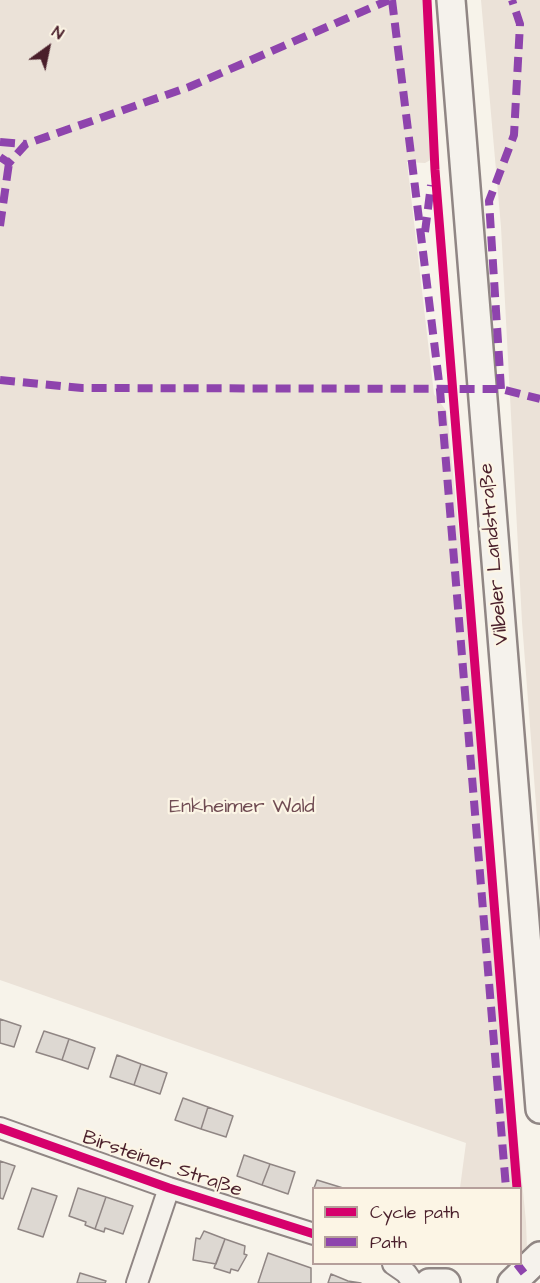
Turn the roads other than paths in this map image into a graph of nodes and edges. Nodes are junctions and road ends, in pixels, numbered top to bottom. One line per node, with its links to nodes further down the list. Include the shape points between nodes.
1 (451, 0): 2 (main road, Vilbeler Landstraße)
2 (540, 1108)
3 (0, 1128): 4 (street, Birsteiner Straße)
4 (169, 1188): 5 (street, Birsteiner Straße); 8 (street)
5 (312, 1233)
6 (540, 1256): 12 (main road)
7 (396, 1265): 9 (street)
8 (137, 1283)
9 (413, 1283)
10 (429, 1283): 11 (main road)
11 (446, 1283)
12 (512, 1283)

